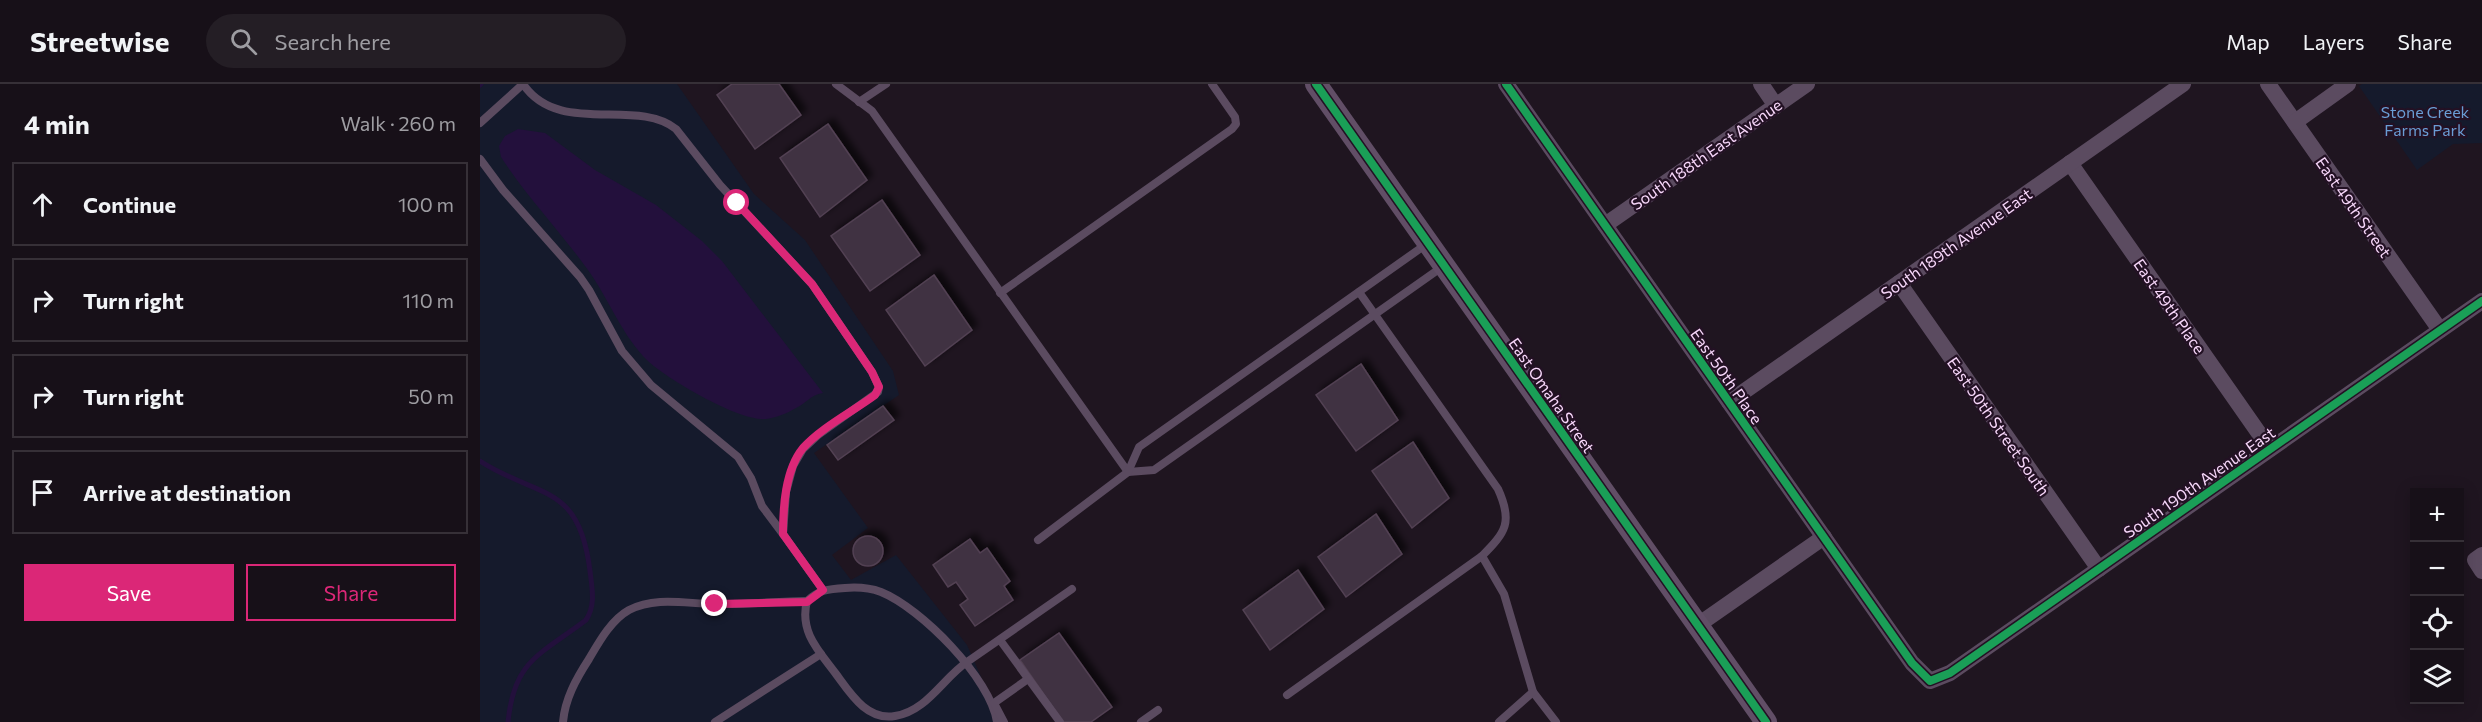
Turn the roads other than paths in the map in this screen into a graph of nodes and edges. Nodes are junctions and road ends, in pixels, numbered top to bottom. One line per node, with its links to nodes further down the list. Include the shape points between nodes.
1 (523, 84): 15 (lane); 30 (lane, via 534,97 553,108 670,124 720,185 800,268 872,372 878,392 818,435 793,466)
2 (836, 84): 12 (lane)
3 (886, 84): 12 (lane)
4 (1212, 84): 23 (lane, via 1235,117 1232,129)
5 (1316, 84): 19 (street, East Omaha Street)
6 (1506, 84): 18 (street, East 50th Place)
7 (1761, 84): 13 (street)
8 (1807, 84): 13 (street, South 188th East Avenue)
9 (2183, 84): 17 (street, South 189th Avenue East)
10 (2268, 84): 14 (street, East 49th Street)
11 (2348, 84): 14 (street)
12 (860, 102): 23 (lane, via 872,111)
13 (1776, 105): 18 (street, South 188th East Avenue)
14 (2295, 122): 26 (street, East 49th Street)
15 (480, 123)
16 (480, 159): 30 (lane, via 580,277 615,342 636,369 738,457 762,506)
17 (2070, 163): 21 (street, South 189th Avenue East); 28 (street, East 49th Place)
18 (1605, 225): 27 (street, East 50th Place)
19 (1428, 243): 20 (street, East Omaha Street); 22 (lane)
20 (1444, 265): 25 (lane); 38 (street, East Omaha Street)
21 (1899, 282): 27 (street, South 189th Avenue East); 34 (street, East 50th Street South)
22 (1359, 292): 25 (lane); 29 (lane, via 1139,447)
23 (1000, 293): 29 (lane)
24 (2482, 301): 26 (street, South 190th Avenue East)
25 (1374, 313): 29 (lane, via 1154,470); 33 (lane, via 1498,489 1506,507 1505,526)
26 (2440, 330): 28 (street, South 190th Avenue East)
27 (1729, 402): 31 (street, East 50th Place)
28 (2270, 449): 34 (street, South 190th Avenue East)
29 (1128, 472): 32 (lane)
30 (783, 534): 36 (lane)
31 (1824, 537): 38 (street); 43 (street, East 50th Place, via 1912,663)
32 (1038, 540)
33 (1482, 556): 44 (lane, via 1504,594); 45 (lane)
34 (2099, 569): 43 (street, South 190th Avenue East, via 1950,673)
35 (1072, 589): 39 (lane)
36 (823, 590): 37 (lane); 41 (lane, via 866,588 881,592 940,635)
37 (807, 602): 40 (lane, via 805,625); 49 (lane, via 676,602 631,609 603,637 577,678)
38 (1698, 625): 56 (street, East Omaha Street)
39 (1000, 640): 41 (lane); 42 (lane)
40 (821, 654): 41 (lane, via 862,707 894,717 922,704); 50 (lane)
41 (965, 663): 46 (lane)
42 (1028, 679): 46 (lane); 48 (lane)
43 (1930, 681)
44 (1533, 692): 54 (lane); 55 (lane)
45 (1287, 695)
46 (993, 703): 51 (lane); 52 (lane)
47 (1158, 710): 53 (lane)
48 (1055, 720)
49 (563, 722)
50 (716, 722)
51 (997, 722)
52 (1004, 722)
53 (1141, 722)
54 (1499, 722)
55 (1557, 722)
56 (1766, 722)

